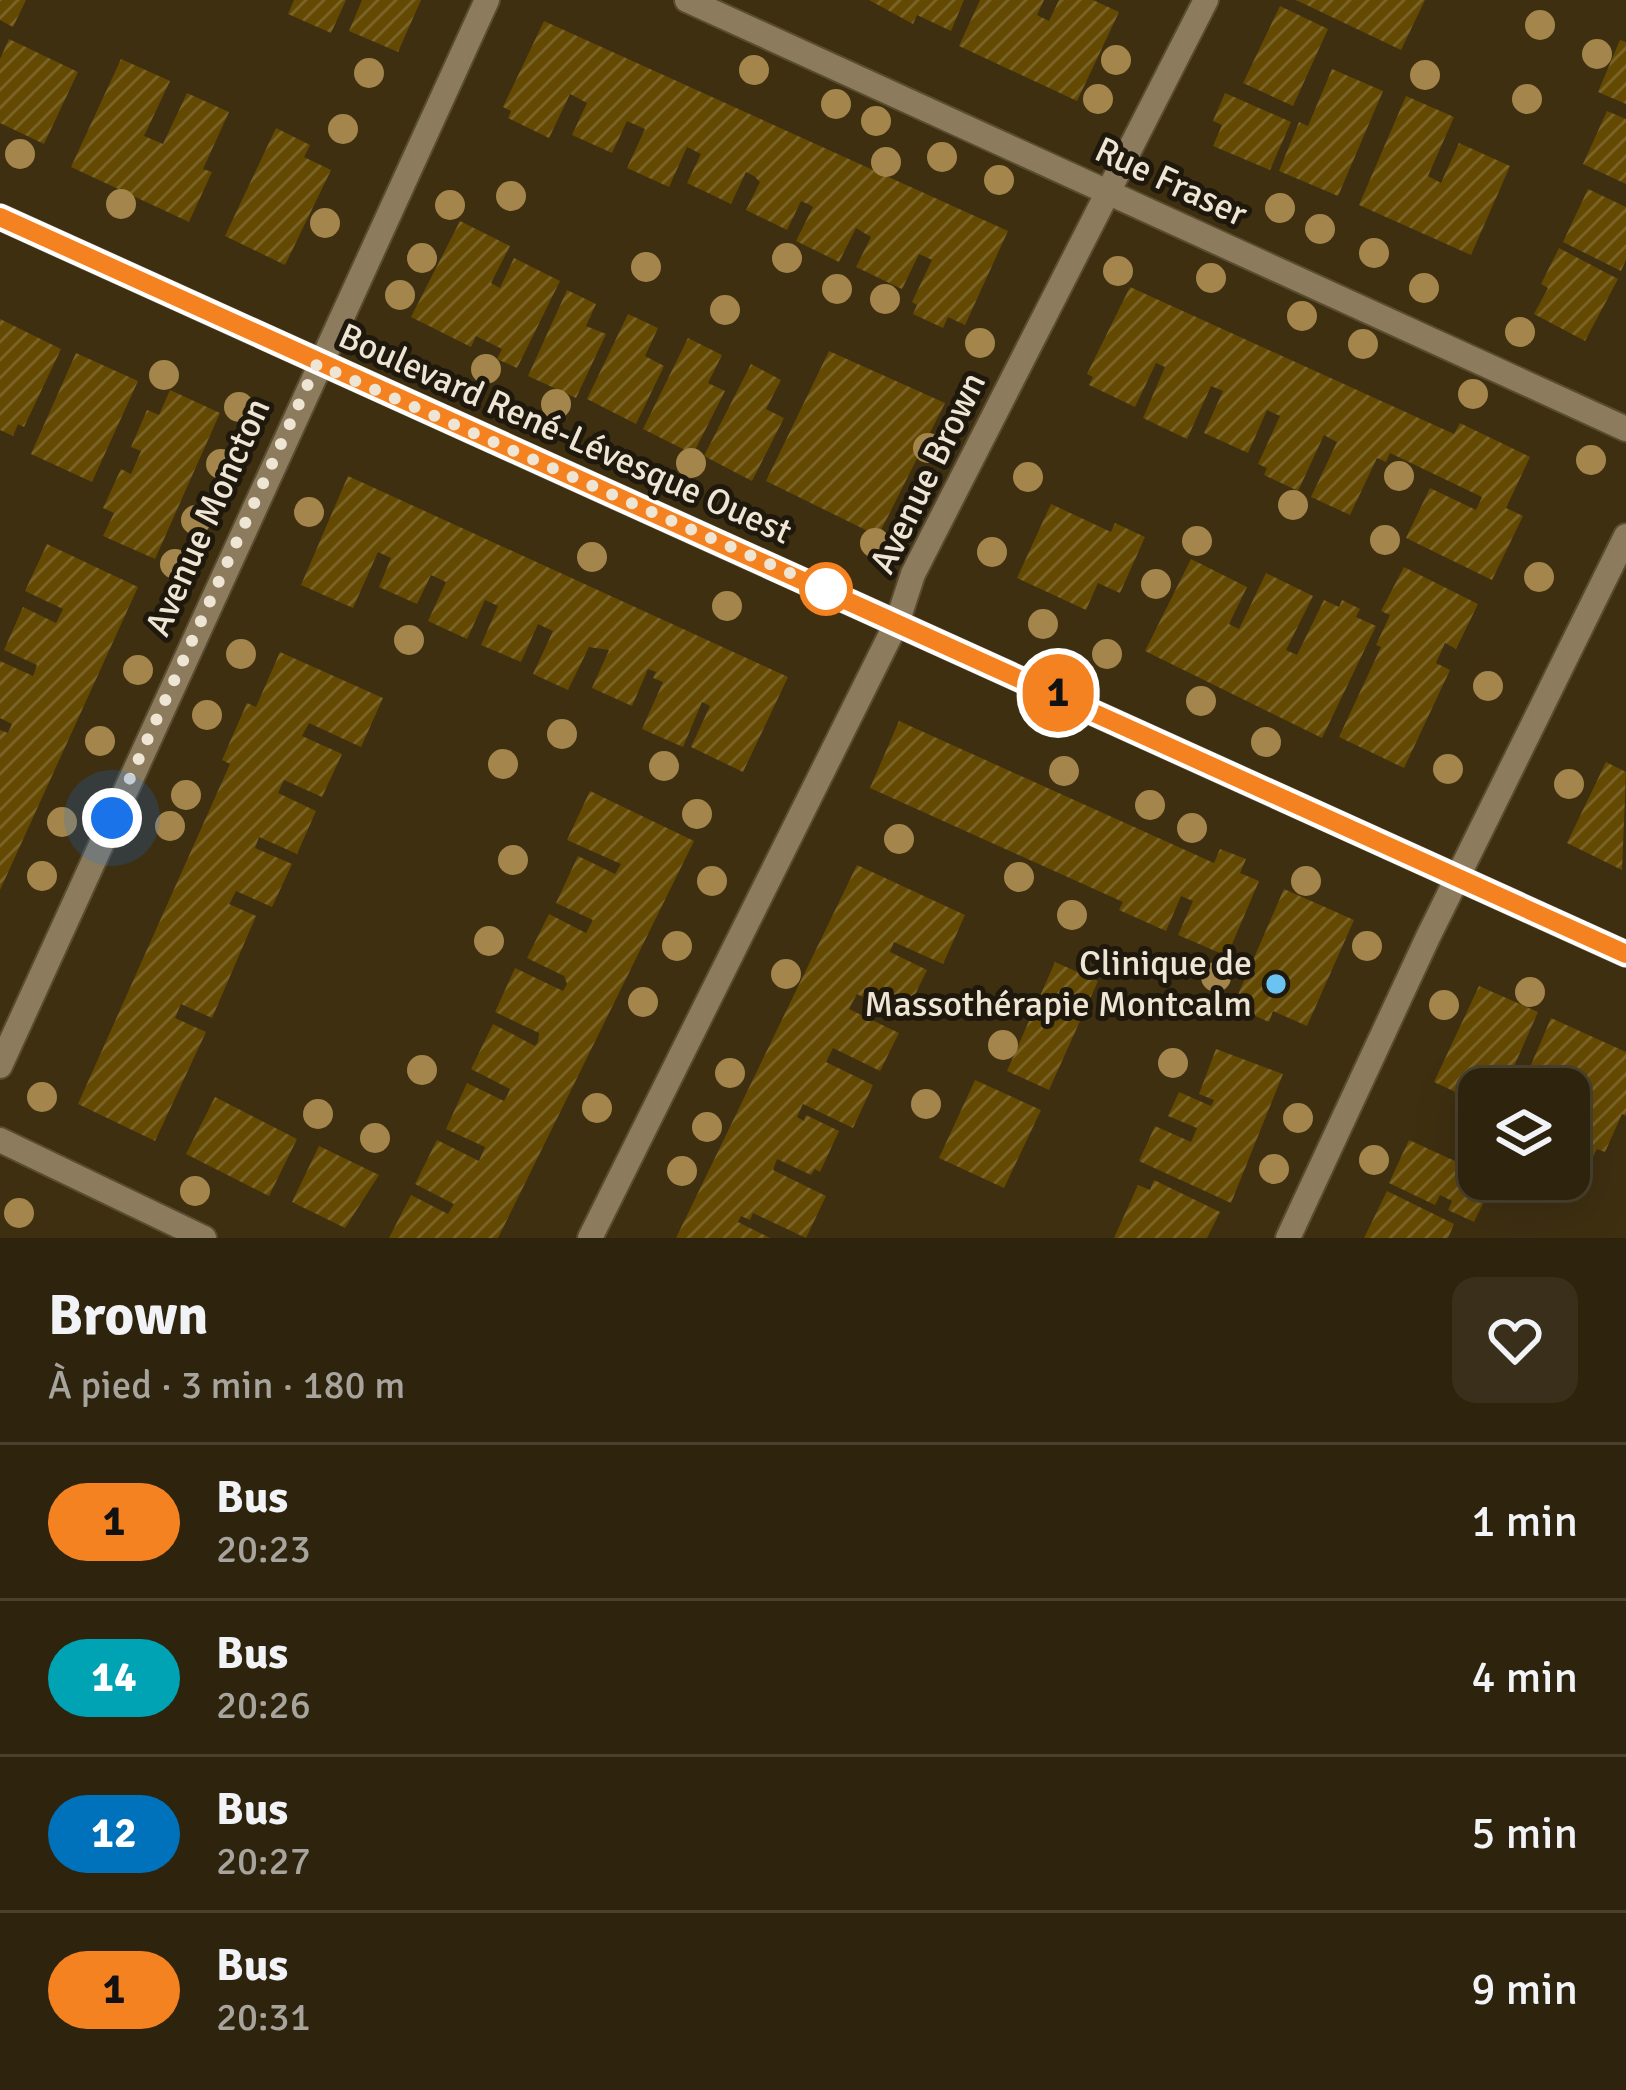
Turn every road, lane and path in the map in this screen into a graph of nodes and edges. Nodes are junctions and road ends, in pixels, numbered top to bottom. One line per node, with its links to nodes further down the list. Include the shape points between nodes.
1 (487, 0): 6 (street, Avenue Moncton)
2 (687, 0): 4 (street, Rue Fraser)
3 (1206, 0): 4 (street, Avenue Brown)
4 (1111, 194): 7 (street, Rue Fraser); 9 (street, Avenue Brown, via 913,574)
5 (0, 217): 6 (main road, Boulevard René-Lévesque Ouest)
6 (317, 364): 9 (main road, Boulevard René-Lévesque Ouest); 12 (street, Avenue Moncton)
7 (1626, 430)
8 (1626, 536): 10 (street)
9 (898, 620): 10 (main road, Boulevard René-Lévesque Ouest); 15 (street, Avenue Brown)
10 (1461, 877): 11 (main road, Boulevard René-Lévesque Ouest); 16 (street)
11 (1626, 954)
12 (0, 1066)
13 (0, 1140): 14 (street)
14 (204, 1238)
15 (590, 1238)
16 (1288, 1238)

